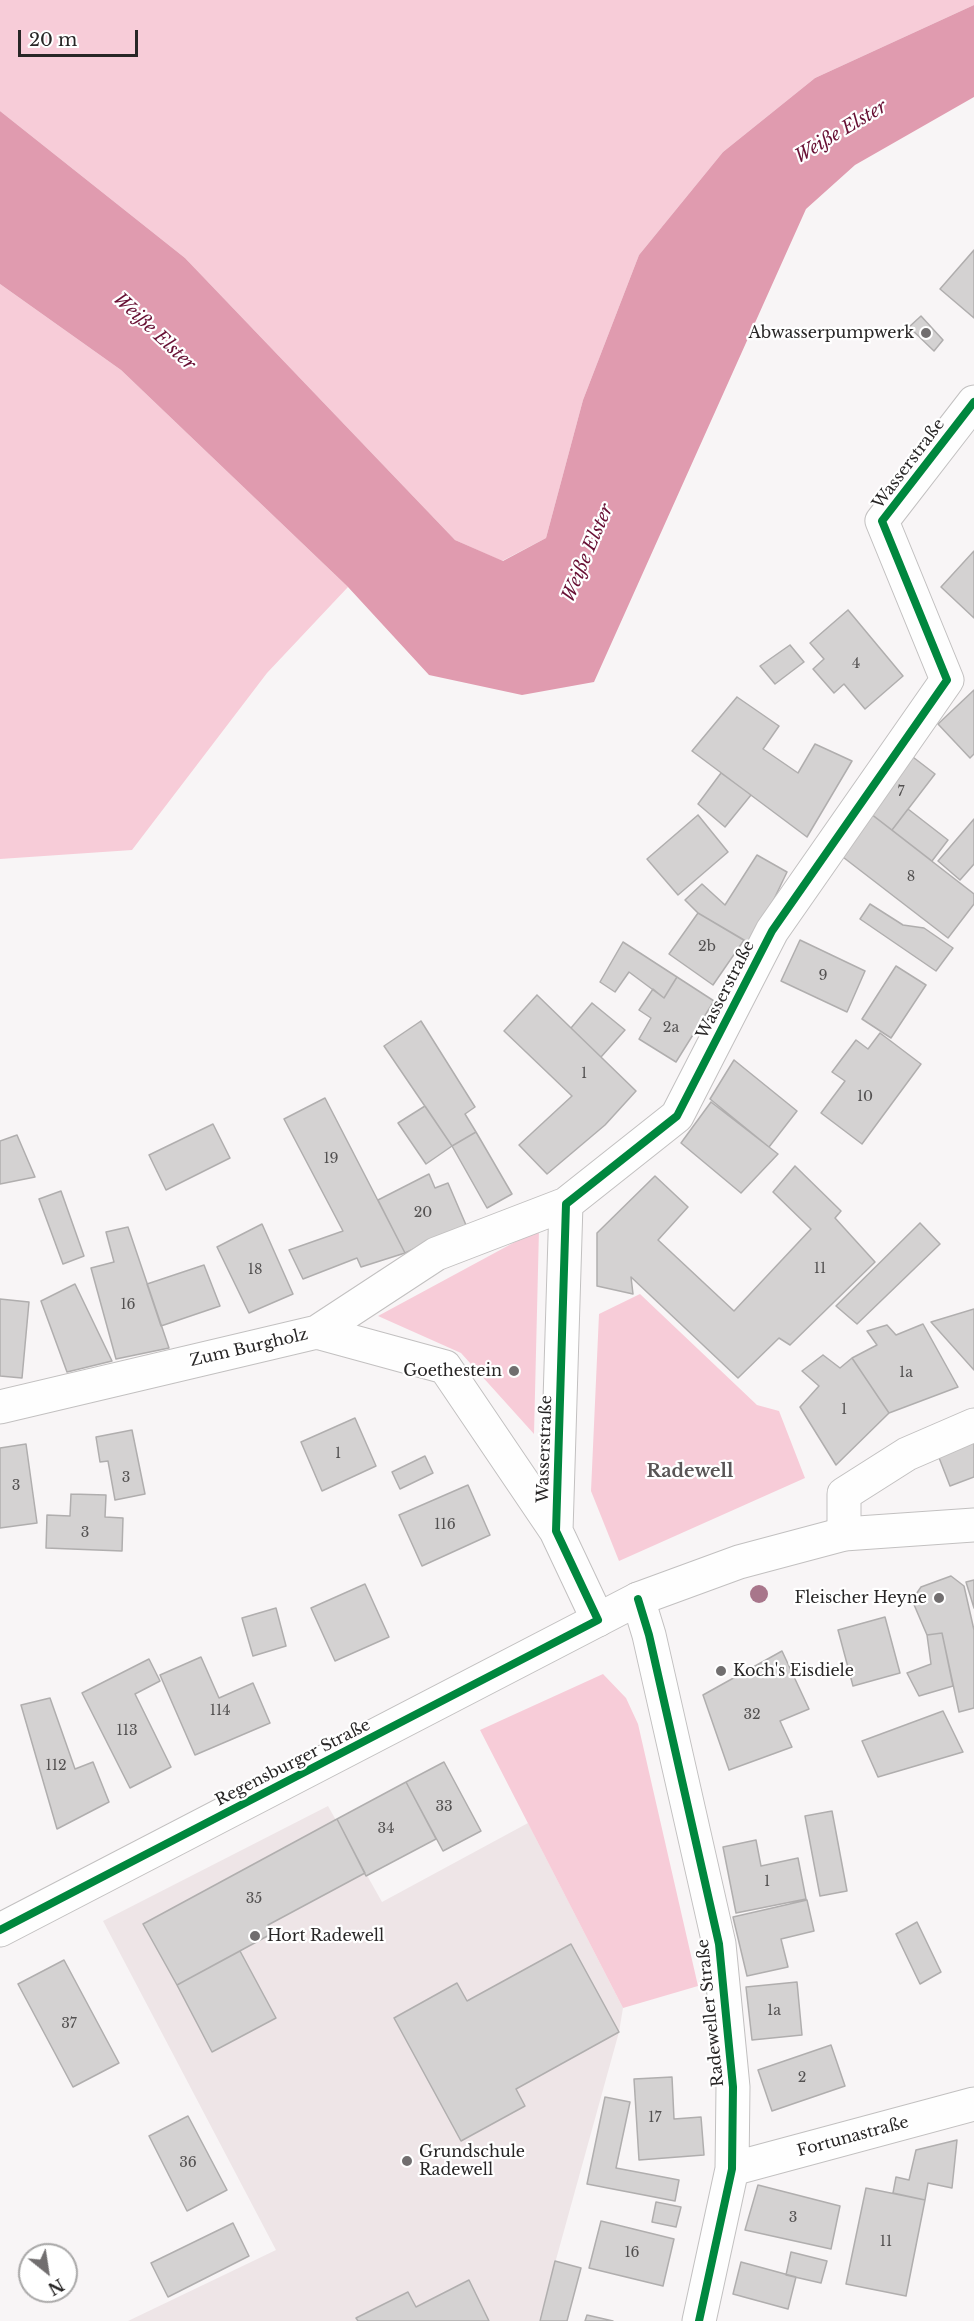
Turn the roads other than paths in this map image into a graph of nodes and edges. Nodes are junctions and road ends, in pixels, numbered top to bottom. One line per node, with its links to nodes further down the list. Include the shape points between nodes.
1 (974, 402): 2 (street, Wasserstraße, via 882,520 947,680 772,931 677,1116)
2 (566, 1204): 3 (street, via 436,1254); 7 (street, Wasserstraße)
3 (317, 1332): 4 (street, Zum Burgholz); 7 (street, Zum Burgholz, via 445,1367)
4 (0, 1407)
5 (974, 1425): 8 (street, via 907,1454 843,1494)
6 (974, 1525): 8 (street, Regensburger Straße)
7 (556, 1531): 10 (street, Wasserstraße)
8 (844, 1534): 9 (street, Regensburger Straße, via 739,1562)
9 (638, 1599): 10 (street, Regensburger Straße); 13 (street, Radeweller Straße, via 719,1944 733,2087)
10 (598, 1620): 11 (street, Regensburger Straße)
11 (0, 1930)
12 (974, 2104): 13 (street, Fortunastraße)
13 (732, 2169): 14 (street, Radeweller Straße)
14 (699, 2321)

